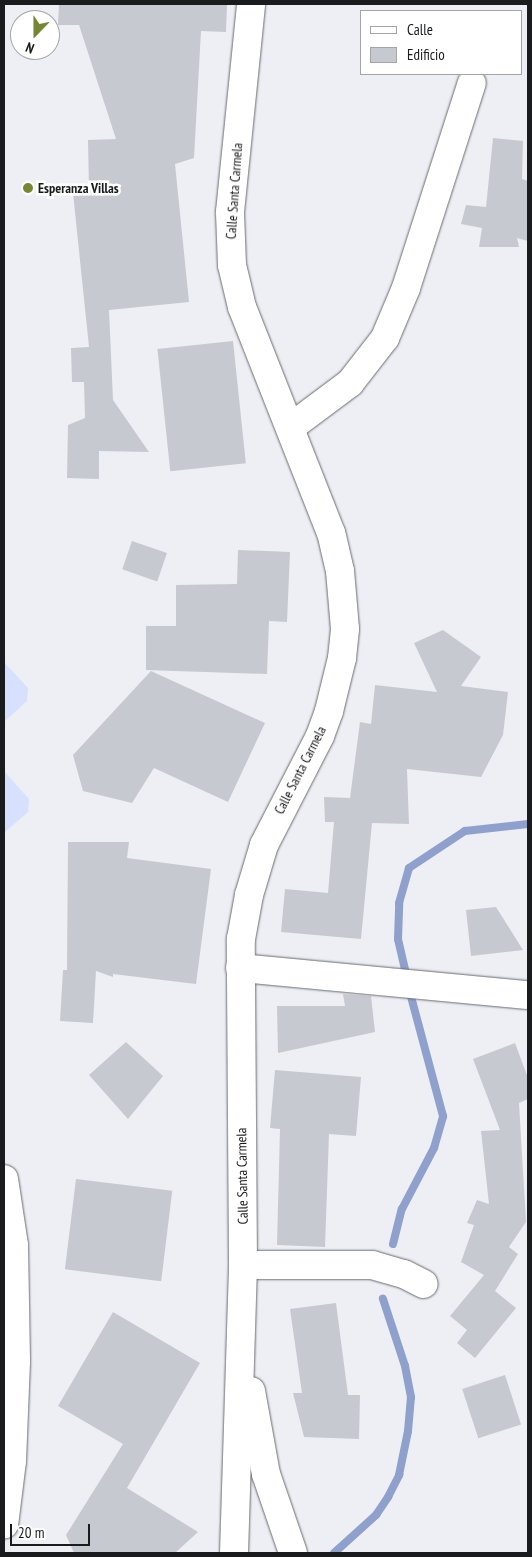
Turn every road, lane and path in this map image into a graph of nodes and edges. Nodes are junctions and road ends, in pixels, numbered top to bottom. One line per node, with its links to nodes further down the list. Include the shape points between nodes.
1 (251, 4): 3 (street, Calle Santa Carmela, via 230,212 230,243 236,286)
2 (472, 83): 3 (street, via 392,323 368,363 350,383)
3 (291, 427): 4 (street, Calle Santa Carmela, via 319,498 340,571 345,629 342,658 320,736 264,845 249,895)
4 (240, 968): 5 (street); 7 (street, Calle Santa Carmela)
5 (527, 995)
6 (4, 1179): 9 (street, via 14,1245 16,1362 12,1461)
7 (243, 1266): 8 (street, via 372,1265 394,1270); 10 (street, Calle Santa Carmela); 11 (street, Calle Santa Carmela, via 253,1403 266,1474)
8 (424, 1284)
9 (4, 1525)
10 (234, 1553)
11 (293, 1553)

